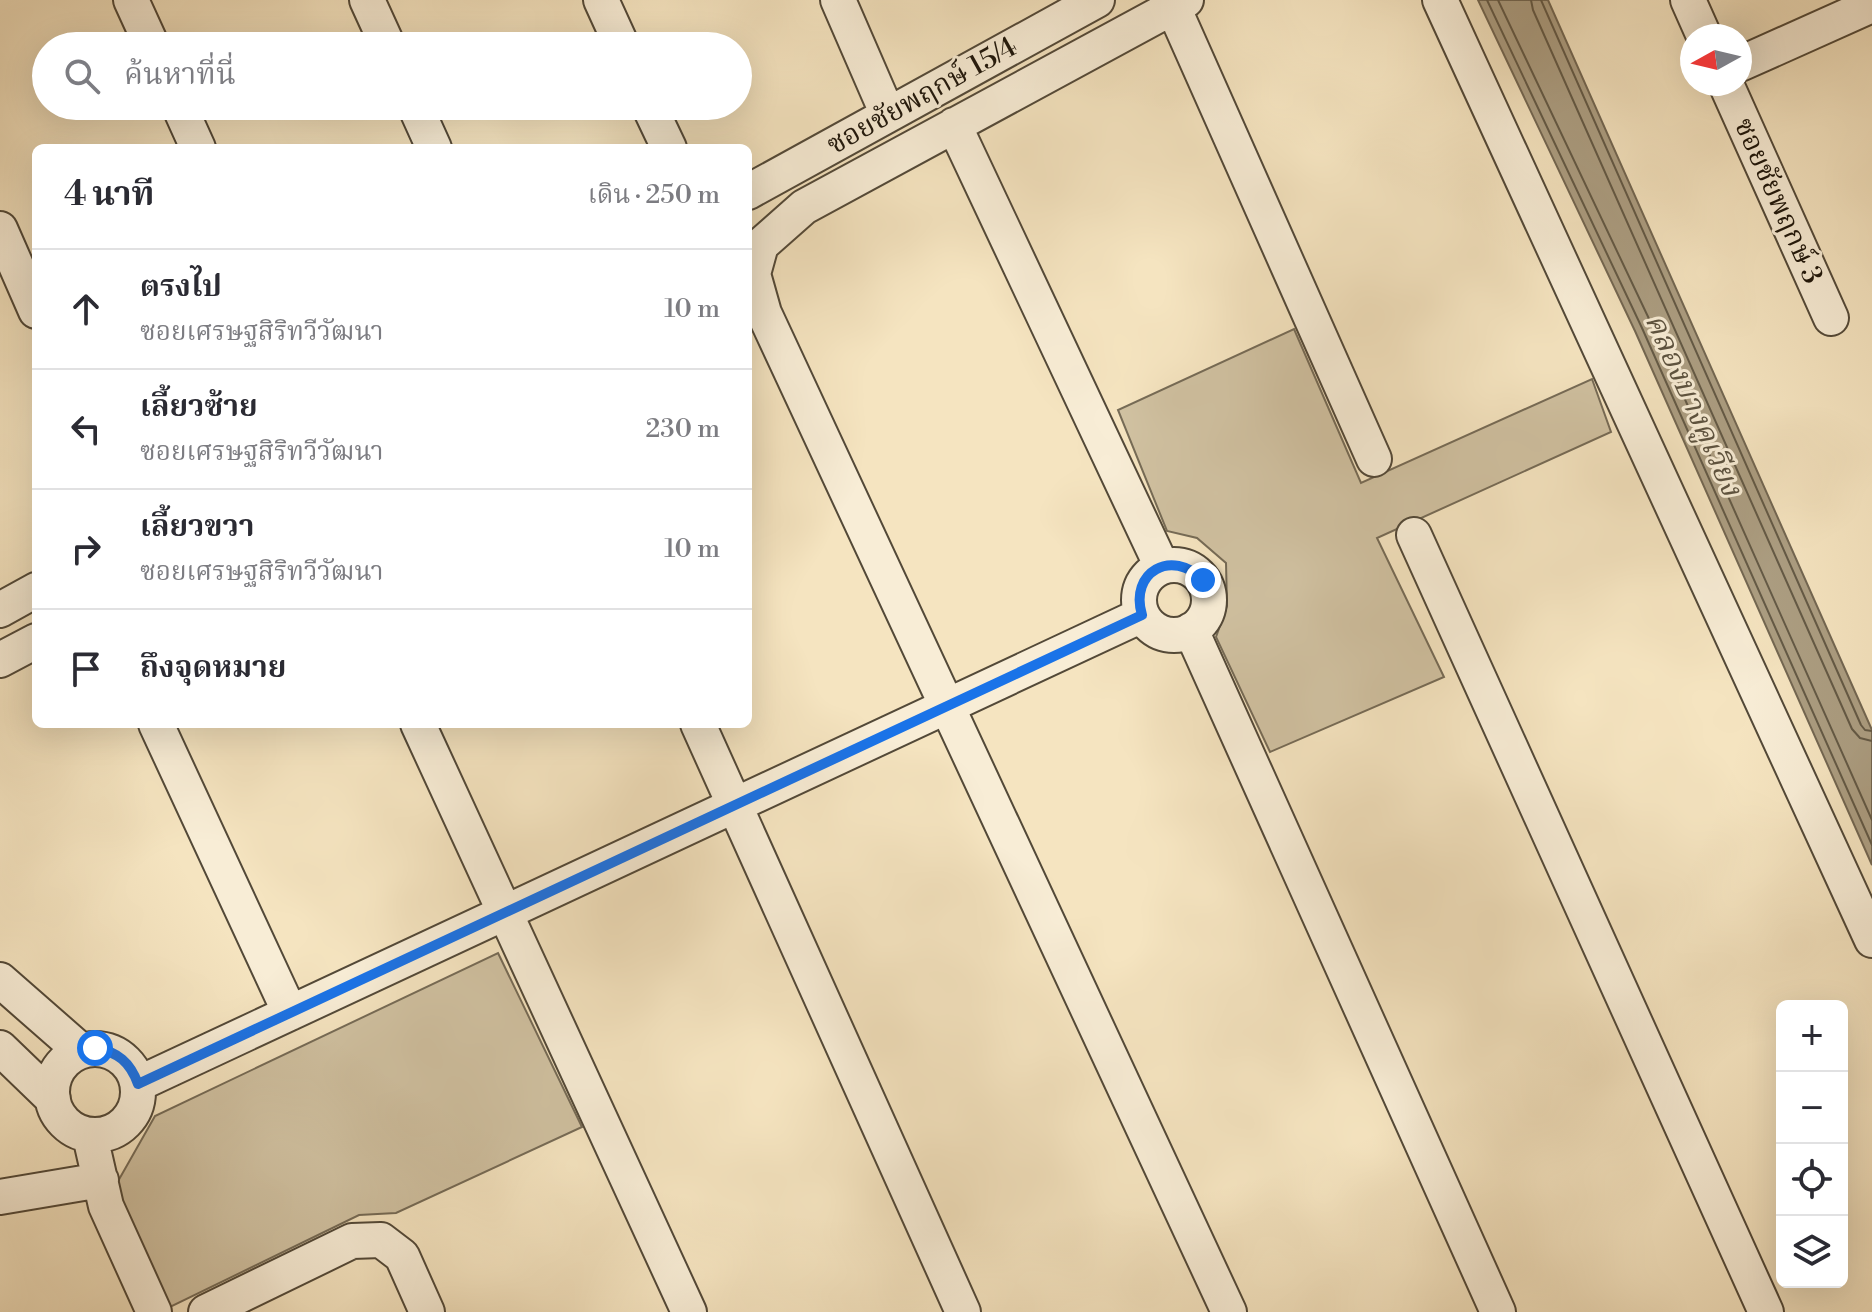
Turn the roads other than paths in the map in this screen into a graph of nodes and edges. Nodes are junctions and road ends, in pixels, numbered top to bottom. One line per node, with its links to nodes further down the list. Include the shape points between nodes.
1 (131, 0): 11 (street)
2 (367, 0): 12 (street)
3 (601, 0): 13 (street)
4 (838, 0): 16 (street)
5 (1097, 0): 16 (street, ซอยชัยพฤกษ์ 15/4)
6 (1440, 0): 43 (street)
7 (1688, 0): 10 (street)
8 (1180, 4): 20 (street); 28 (street)
9 (1872, 5): 14 (street)
10 (1699, 24)
11 (146, 32)
12 (382, 32)
13 (616, 32)
14 (1752, 59)
15 (1731, 96): 27 (street, ซอยชัยพฤกษ์ 3)
16 (888, 115): 24 (street, ซอยชัยพฤกษ์ 15/4)
17 (185, 120): 21 (street)
18 (421, 120): 22 (street)
19 (656, 120): 23 (street)
20 (954, 125): 30 (street); 37 (street, via 804,207 761,245 753,274 764,313)
21 (196, 144)
22 (432, 144)
23 (667, 144)
24 (752, 190)
25 (0, 229): 26 (street)
26 (32, 302)
27 (1831, 318)
28 (1374, 459)
29 (1414, 535): 60 (street)
30 (1162, 567): 33 (street, via 1139,592); 34 (street, via 1184,566 1203,580 1208,591 1206,614)
31 (32, 592): 32 (street)
32 (0, 610)
33 (1142, 615): 34 (street, via 1158,631 1180,635); 37 (street)
34 (1191, 630): 59 (street)
35 (32, 643): 36 (street)
36 (0, 660)
37 (947, 706): 41 (street); 58 (street)
38 (158, 728): 45 (street)
39 (420, 728): 42 (street)
40 (700, 728): 41 (street)
41 (734, 805): 42 (street); 57 (street)
42 (505, 912): 45 (street); 56 (street)
43 (1872, 940)
44 (0, 980): 47 (street)
45 (290, 1013): 48 (street)
46 (0, 1048): 49 (street)
47 (81, 1051): 48 (street, via 95,1048 123,1058); 49 (street, via 58,1070)
48 (138, 1084): 50 (street, via 135,1111 127,1122 116,1131)
49 (53, 1099): 50 (street, via 65,1123)
50 (90, 1136): 51 (street)
51 (101, 1180): 52 (street); 53 (street, via 106,1206)
52 (0, 1197)
53 (154, 1312)
54 (206, 1312): 55 (street, via 352,1241 381,1240 402,1256)
55 (427, 1312)
56 (689, 1312)
57 (963, 1312)
58 (1229, 1312)
59 (1498, 1312)
60 (1766, 1312)

